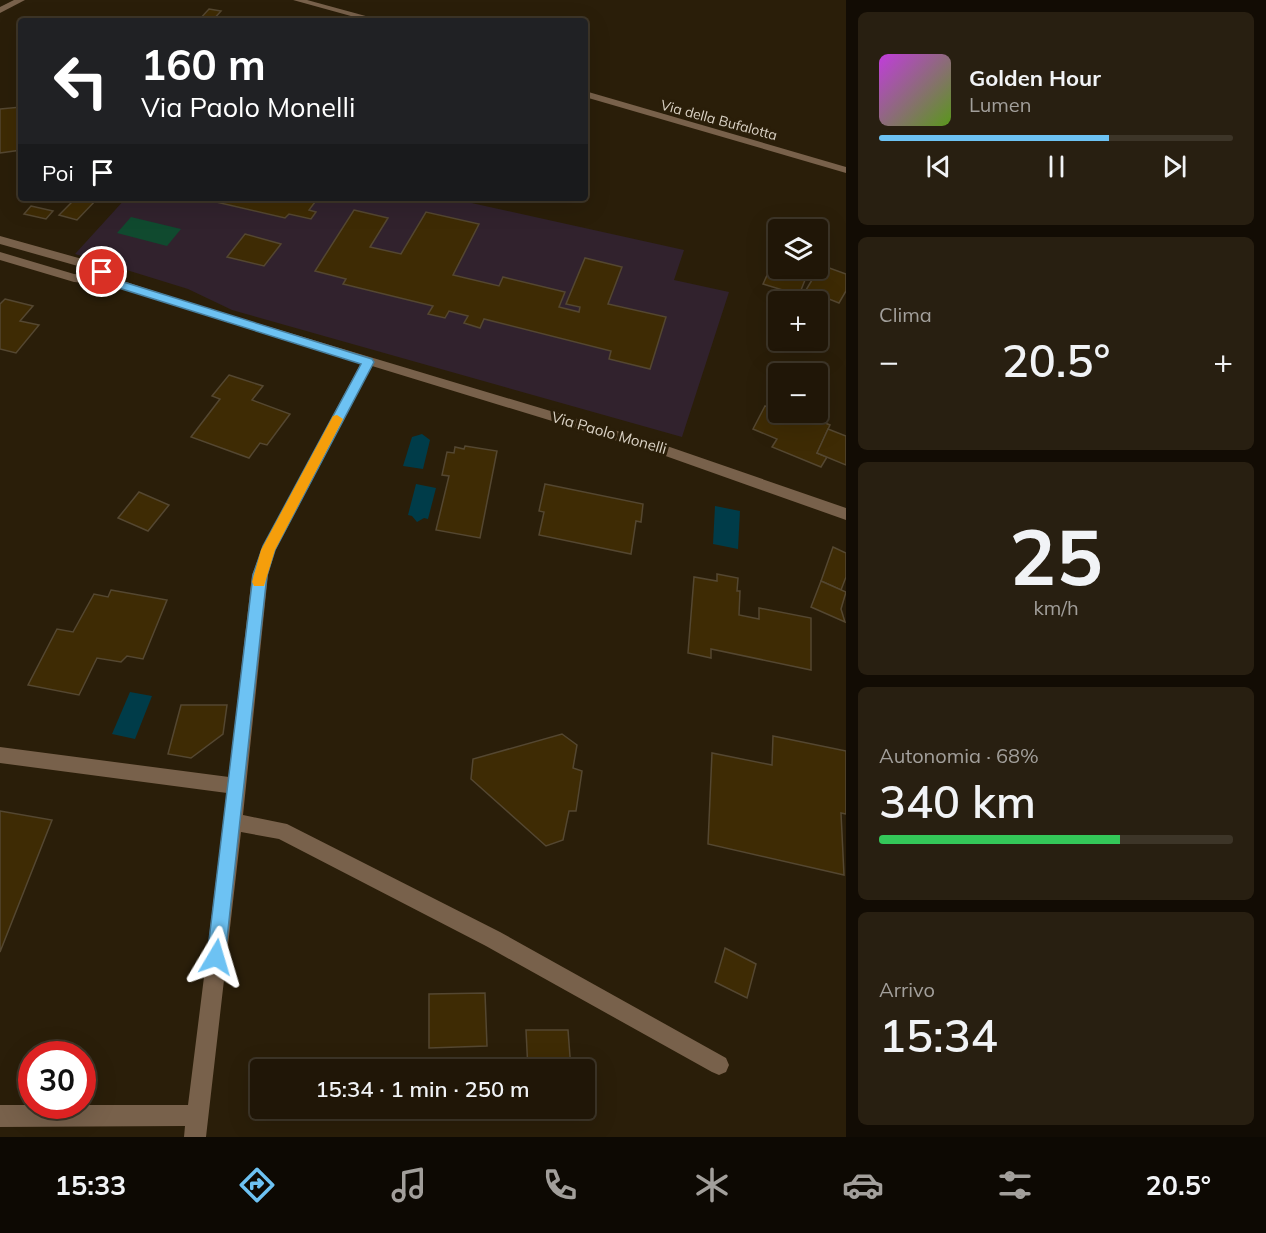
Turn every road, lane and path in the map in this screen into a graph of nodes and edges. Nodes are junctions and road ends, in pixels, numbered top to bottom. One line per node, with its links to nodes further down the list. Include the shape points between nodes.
1 (21, 0): 3 (street)
2 (297, 0): 4 (street)
3 (0, 10)
4 (368, 18)
5 (588, 95): 6 (street, Via della Bufalotta)
6 (846, 170)
7 (0, 240): 9 (street, Via Paolo Monelli, via 96,267)
8 (0, 256): 9 (street, via 75,278)
9 (110, 281): 10 (street, Via Paolo Monelli)
10 (368, 362): 11 (street, Via Paolo Monelli, via 690,457); 13 (street, via 268,550 260,575)
11 (846, 514)
12 (0, 754): 13 (street)
13 (236, 786): 14 (street)
14 (233, 822): 15 (street, via 281,830 493,939); 16 (street)
15 (719, 1065)
16 (197, 1115): 17 (street); 18 (street)
17 (0, 1116)
18 (195, 1137)

